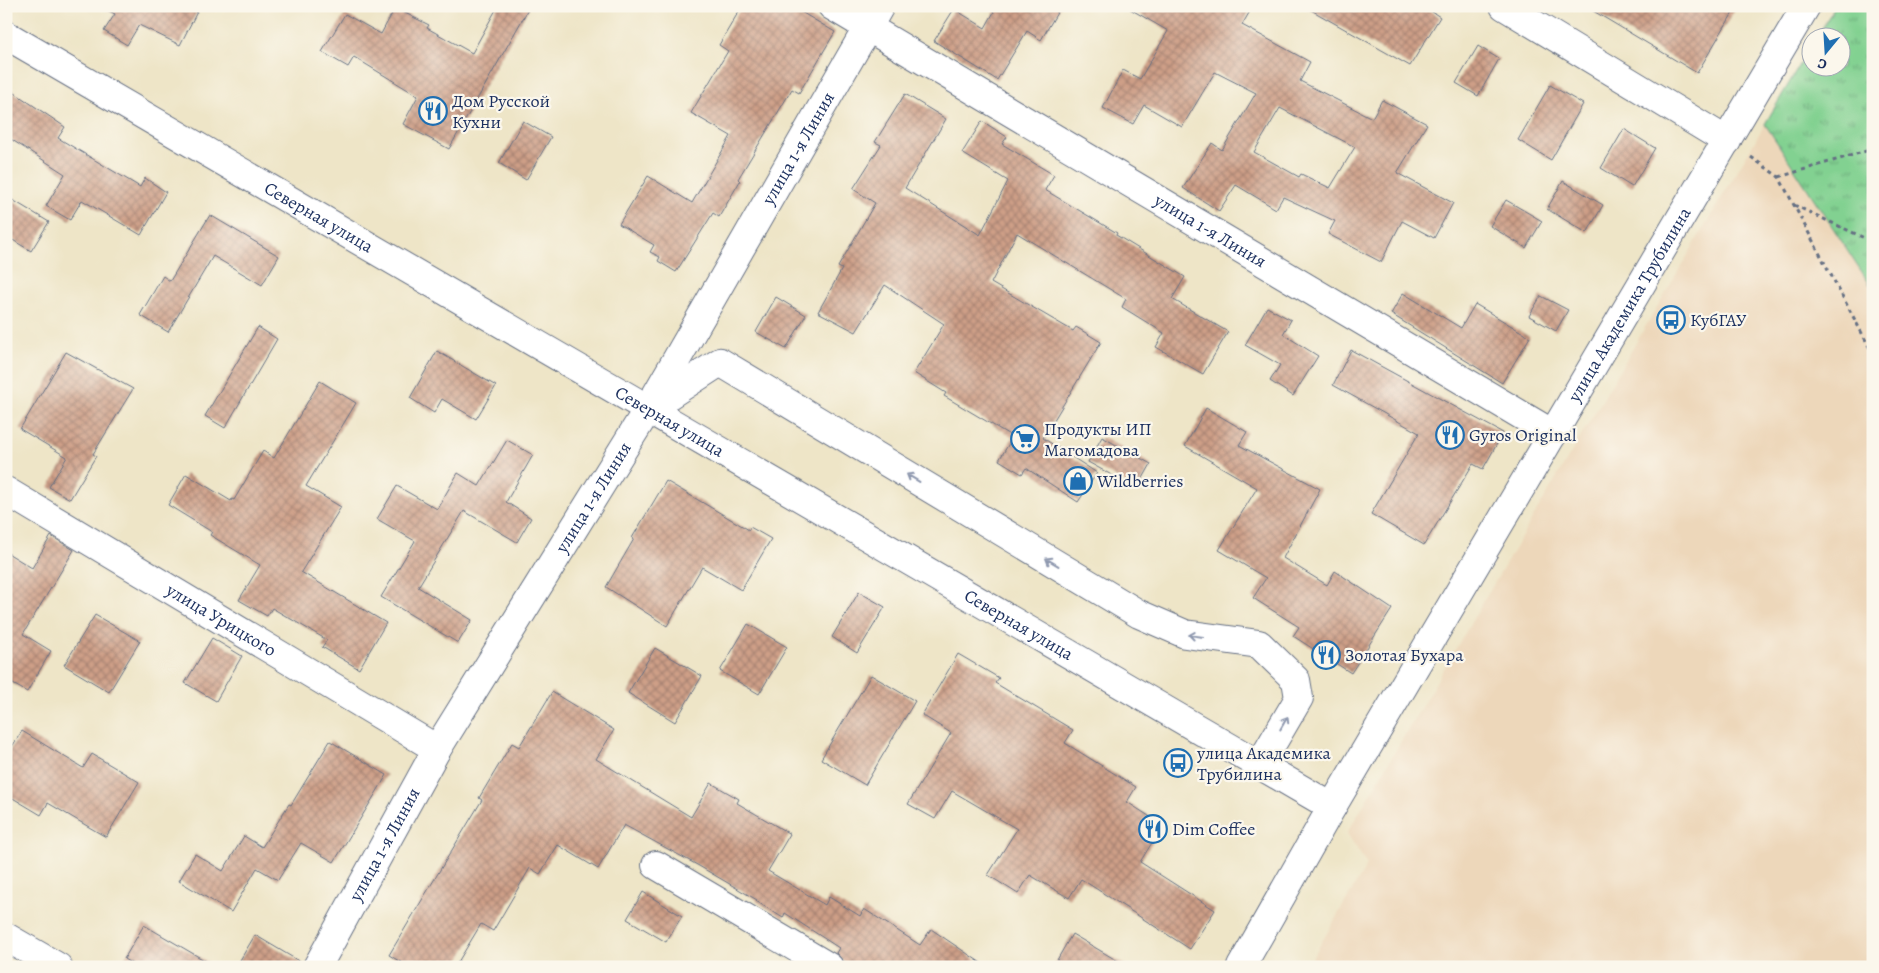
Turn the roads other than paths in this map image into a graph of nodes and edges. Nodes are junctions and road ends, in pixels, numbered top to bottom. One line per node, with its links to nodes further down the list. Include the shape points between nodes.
1 (832, 6): 4 (street)
2 (1504, 6): 6 (street)
3 (1806, 6): 6 (street, улица Академика Трубилина)
4 (873, 17): 7 (street, улица 1-я Линия); 8 (street, улица 1-я Линия)
5 (6, 35): 7 (street, Северная улица)
6 (1727, 141): 8 (street, улица Академика Трубилина)
7 (648, 409): 10 (street, улица 1-я Линия); 11 (street, Северная улица); 11 (street, one-way to 7, via 1299,698 1296,680 1259,644 1185,634 1139,614 720,362)
8 (1553, 434): 12 (street, улица Академика Трубилина)
9 (6, 491): 10 (street, улица Урицкого)
10 (437, 749): 16 (street, улица 1-я Линия)
11 (1259, 766): 12 (street, Северная улица)
12 (1332, 807): 18 (street, улица Академика Трубилина)
13 (656, 865): 17 (street)
14 (6, 937): 15 (street)
15 (58, 967)
16 (317, 967)
17 (829, 967)
18 (1240, 967)

